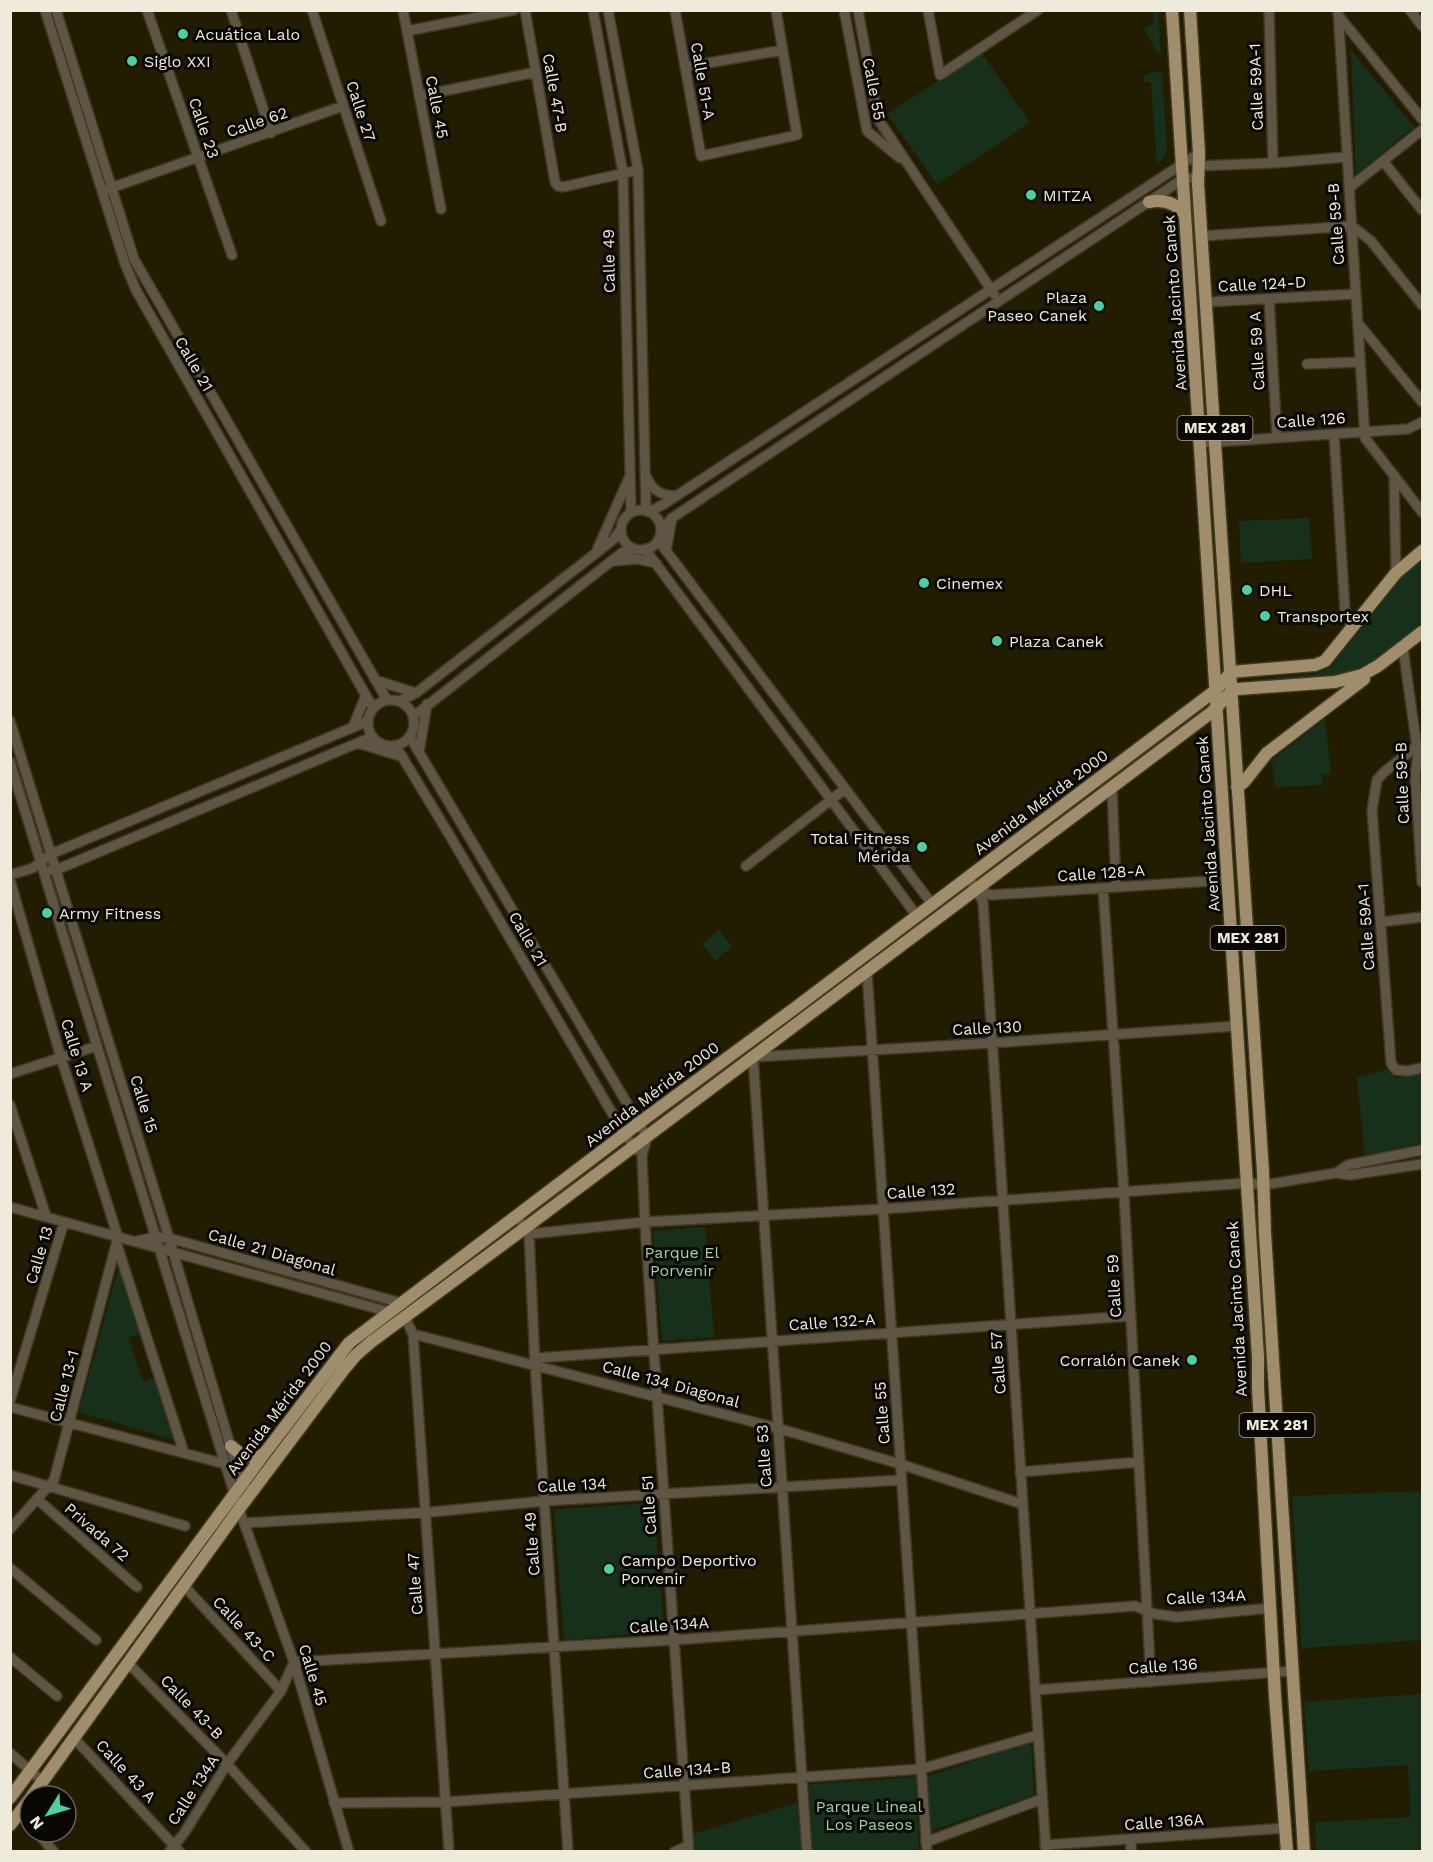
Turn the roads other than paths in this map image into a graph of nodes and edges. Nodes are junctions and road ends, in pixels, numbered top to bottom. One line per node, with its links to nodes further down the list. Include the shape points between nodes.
1 (45, 10): 45 (street, Calle 21)
2 (56, 10): 45 (street, Calle 21)
3 (147, 10): 34 (street, Calle 23)
4 (231, 10): 33 (street)
5 (312, 10): 30 (street, Calle 27)
6 (403, 10): 23 (street, Calle 45)
7 (514, 10): 23 (street)
8 (525, 10): 28 (street, Calle 47-B)
9 (593, 10): 25 (street, Calle 49)
10 (608, 10): 24 (street, Calle 49)
11 (675, 10): 27 (street, Calle 51-A)
12 (776, 10): 26 (street)
13 (844, 10): 40 (street, Calle 55, via 867,131)
14 (858, 10): 40 (street, Calle 55, via 878,119)
15 (928, 10): 16 (street, via 939,75)
16 (1038, 10)
17 (1172, 10): 37 (main road, Avenida Jacinto Canek / MEX 281)
18 (1190, 10): 39 (main road, Avenida Jacinto Canek / MEX 281)
19 (1269, 10): 38 (street, Calle 59A-1)
20 (1410, 10): 22 (street)
21 (1338, 13): 31 (street, Calle 59-B); 35 (street, Calle 59-B)
22 (1422, 26)
23 (407, 31): 29 (street, Calle 45)
24 (614, 44): 25 (street); 41 (street, Calle 49)
25 (600, 47): 42 (street, Calle 49)
26 (783, 50): 27 (street); 27 (street, Calle 51-A, via 797,135 701,156)
27 (685, 67)
28 (536, 72): 29 (street); 42 (street, Calle 47-B, via 558,186)
29 (419, 96): 47 (street, Calle 45)
30 (344, 106): 33 (street, Calle 62); 50 (street, Calle 27)
31 (1422, 119)
32 (1422, 130): 36 (street)
33 (271, 133): 34 (street, Calle 62)
34 (198, 158): 45 (street, Calle 62); 53 (street, Calle 23)
35 (1347, 158): 38 (street); 44 (street, Calle 59-B)
36 (1383, 161): 44 (street); 48 (street)
37 (1182, 163): 39 (street); 43 (main road, Avenida Jacinto Canek / MEX 281); 54 (street)
38 (1273, 163): 39 (street)
39 (1198, 165): 43 (street); 52 (main road, Avenida Jacinto Canek / MEX 281)
40 (910, 166): 54 (street)
41 (638, 170): 42 (street); 62 (street, Calle 49)
42 (623, 173): 61 (street, Calle 49)
43 (1183, 179): 46 (street); 49 (main road, Avenida Jacinto Canek / MEX 281)
44 (1349, 188): 51 (street, Calle 59-B)
45 (107, 189): 65 (street, Calle 21, via 134,259); 68 (street, Calle 21, via 125,264 136,290)
46 (1149, 202): 49 (main road, via 1169,202); 57 (street)
47 (441, 209)
48 (1422, 210)
49 (1185, 215): 75 (main road, Avenida Jacinto Canek / MEX 281)
50 (381, 220)
51 (1352, 226): 52 (street); 55 (street, Calle 59-B); 59 (street, via 1371,241)
52 (1202, 236): 58 (main road, Avenida Jacinto Canek / MEX 281)
53 (232, 255)
54 (991, 289): 57 (street); 67 (street)
55 (1356, 294): 56 (street, Calle 124-D); 60 (street, Calle 59-B)
56 (1269, 299): 58 (street, Calle 124-D); 73 (street, Calle 59 A)
57 (998, 301): 69 (street)
58 (1206, 302): 74 (main road, Avenida Jacinto Canek / MEX 281)
59 (1422, 305)
60 (1358, 323): 63 (street, Calle 59-B); 66 (street)
61 (625, 332): 62 (street); 78 (street, Calle 49)
62 (641, 333): 76 (street, Calle 49)
63 (1360, 362): 64 (street); 71 (street, Calle 59-B)
64 (1307, 364)
65 (214, 399): 68 (street); 86 (street, Calle 21)
66 (1422, 402)
67 (814, 404): 69 (street); 79 (street)
68 (201, 406): 87 (street, Calle 21)
69 (823, 417): 83 (street)
70 (1422, 422): 71 (street, Calle 126, via 1408,429)
71 (1365, 432): 72 (street, Calle 126); 77 (street, via 1365,438)
72 (1334, 434): 73 (street, Calle 126); 96 (street, via 1345,610)
73 (1277, 438): 74 (street, Calle 126)
74 (1215, 441): 75 (street, Calle 126); 101 (main road, Avenida Jacinto Canek / MEX 281)
75 (1200, 443): 103 (main road, Avenida Jacinto Canek / MEX 281)
76 (645, 473): 79 (street, via 654,489); 80 (street, Calle 49)
77 (1394, 475): 81 (street); 94 (street)
78 (630, 476): 82 (street, Calle 49); 91 (street)
79 (675, 496): 80 (street)
80 (647, 511): 82 (street); 85 (street, via 657,519)
81 (1422, 512)
82 (631, 513): 84 (street)
83 (672, 518): 85 (street); 89 (street)
84 (621, 529): 88 (street, via 623,539 631,547); 91 (street)
85 (659, 535): 88 (street, via 650,548); 89 (street)
86 (295, 537): 87 (street); 102 (street, Calle 21)
87 (280, 544): 106 (street, Calle 21)
88 (641, 549): 92 (street, via 623,552); 93 (street)
89 (666, 551): 127 (street)
90 (1422, 551): 94 (main road)
91 (596, 553): 95 (street)
92 (611, 561): 93 (street, via 637,559); 97 (street)
93 (656, 563): 128 (street)
94 (1396, 573): 96 (main road)
95 (512, 618): 97 (street); 105 (street)
96 (1354, 627): 101 (main road, via 1326,661)
97 (522, 630): 109 (street)
98 (1422, 632): 99 (main road)
99 (1403, 648): 100 (main road); 121 (street, Calle 59-B)
100 (1378, 666): 104 (main road, via 1350,679); 125 (main road, via 1267,753)
101 (1231, 672): 103 (main road, Avenida Mérida 2000); 104 (main road, Avenida Jacinto Canek / MEX 281)
102 (375, 680): 105 (street); 107 (street, Calle 21)
103 (1216, 690): 110 (main road, Avenida Jacinto Canek / MEX 281); 135 (main road, Avenida Mérida 2000)
104 (1232, 691): 110 (main road, Avenida Mérida 2000); 125 (main road, Avenida Jacinto Canek / MEX 281)
105 (416, 693): 108 (street)
106 (366, 695): 111 (street, Calle 21); 115 (street)
107 (387, 700): 108 (street); 111 (street)
108 (400, 701): 112 (street)
109 (427, 704): 112 (street); 120 (street)
110 (1217, 707): 124 (main road, Avenida Mérida 2000); 137 (main road, Avenida Jacinto Canek / MEX 281)
111 (373, 708): 113 (street)
112 (414, 716): 117 (street)
113 (368, 721): 115 (street); 116 (street)
114 (10, 722): 130 (street, Calle 15)
115 (353, 727): 126 (street)
116 (372, 737): 118 (street); 119 (street)
117 (410, 737): 119 (street); 120 (street, Calle 21)
118 (358, 743): 122 (street); 129 (street)
119 (395, 746): 122 (street, Calle 21)
120 (419, 752): 146 (street, Calle 21)
121 (1419, 754): 138 (street, Calle 59-B, via 1415,776); 145 (street, Calle 59A-1, via 1384,772 1377,780 1372,810)
122 (402, 757): 147 (street, Calle 21)
123 (10, 762): 131 (street, Calle 15)
124 (1112, 787): 139 (street); 141 (main road, Avenida Mérida 2000)
125 (1238, 787): 160 (main road, Avenida Jacinto Canek / MEX 281)
126 (207, 788): 129 (street); 130 (street)
127 (845, 789): 128 (street); 142 (street)
128 (831, 800): 132 (street); 143 (street)
129 (213, 804): 133 (street)
130 (51, 854): 131 (street); 133 (street, Calle 15)
131 (38, 866): 133 (street); 134 (street); 152 (street, Calle 15)
132 (746, 866)
133 (56, 870): 186 (street, Calle 15)
134 (10, 875)
135 (967, 878): 141 (street); 142 (main road, Avenida Mérida 2000)
136 (10, 880): 156 (street, Calle 13 A)
137 (1228, 880): 139 (street, Calle 128-A); 149 (main road, Avenida Jacinto Canek / MEX 281)
138 (1422, 882)
139 (1116, 887): 140 (street, Calle 128-A)
140 (1103, 888): 141 (street, Calle 128-A, via 991,895); 150 (street, Calle 59)
141 (977, 889): 148 (main road, Avenida Mérida 2000); 151 (street, Calle 57, via 982,902)
142 (932, 904): 143 (main road, Avenida Mérida 2000)
143 (917, 915): 153 (main road, Avenida Mérida 2000)
144 (1422, 917): 145 (street)
145 (1381, 922): 157 (street, Calle 59A-1, via 1391,1063 1396,1070)
146 (523, 928): 147 (street); 162 (street, Calle 21)
147 (509, 936): 163 (street, Calle 21)
148 (867, 972): 154 (street, Calle 55); 155 (main road, Avenida Mérida 2000)
149 (1237, 1026): 150 (street, Calle 130); 161 (main road, Avenida Jacinto Canek / MEX 281)
150 (1112, 1035): 151 (street, Calle 130); 173 (street, Calle 59)
151 (992, 1043): 154 (street, Calle 130); 174 (street, Calle 57)
152 (97, 1046): 156 (street); 185 (street, Calle 15)
153 (744, 1046): 155 (street); 162 (main road, Avenida Mérida 2000)
154 (872, 1050): 155 (street, Calle 130); 176 (street, Calle 55)
155 (753, 1057): 164 (main road, Avenida Mérida 2000); 179 (street, Calle 53)
156 (62, 1058): 158 (street); 187 (street, Calle 13 A)
157 (1422, 1068)
158 (10, 1074)
159 (10, 1105): 177 (street, Calle 13)
160 (1259, 1105): 161 (main road); 172 (main road, Avenida Jacinto Canek / MEX 281)
161 (1242, 1107): 171 (main road, Avenida Jacinto Canek / MEX 281)
162 (639, 1123): 163 (main road, Avenida Mérida 2000); 164 (street, Calle 21)
163 (624, 1134): 166 (street, Calle 21); 178 (main road, Avenida Mérida 2000)
164 (647, 1137): 166 (main road, Avenida Mérida 2000)
165 (1422, 1150): 170 (street, Calle 132, via 1348,1165)
166 (637, 1152): 181 (street, Calle 51); 182 (main road, Avenida Mérida 2000)
167 (1422, 1164): 168 (street, Calle 132)
168 (1411, 1166): 169 (street); 170 (street, Calle 132, via 1350,1175)
169 (1422, 1171)
170 (1336, 1173): 172 (street, Calle 132)
171 (1247, 1183): 172 (street, Calle 132); 173 (street, Calle 132); 184 (main road, Avenida Jacinto Canek / MEX 281)
172 (1264, 1185): 183 (main road, Avenida Jacinto Canek / MEX 281)
173 (1124, 1193): 174 (street, Calle 132); 194 (street, Calle 59)
174 (1002, 1201): 176 (street, Calle 132); 195 (street, Calle 57)
175 (10, 1207): 177 (street, Calle 21 Diagonal)
176 (883, 1209): 179 (street, Calle 132); 196 (street, Calle 55)
177 (46, 1216): 180 (street, Calle 21 Diagonal)
178 (517, 1217): 182 (street); 191 (main road, Avenida Mérida 2000)
179 (763, 1217): 181 (street, Calle 132); 198 (street, Calle 53)
180 (64, 1222): 187 (street, Calle 21 Diagonal); 202 (street, Calle 13)
181 (645, 1222): 182 (street, Calle 132); 199 (street, Calle 51)
182 (527, 1231): 193 (main road, Avenida Mérida 2000); 200 (street, Calle 49)
183 (1265, 1232): 184 (main road); 244 (main road, Avenida Jacinto Canek / MEX 281)
184 (1250, 1233): 232 (main road, Avenida Jacinto Canek / MEX 281)
185 (156, 1237): 186 (street, Calle 21 Diagonal); 188 (street, Calle 21 Diagonal); 189 (street, Calle 15)
186 (169, 1238): 190 (street, Calle 15); 191 (street, Calle 21 Diagonal)
187 (117, 1241): 188 (street, Calle 21 Diagonal); 204 (street, Calle 13-1); 207 (street, Calle 13 A)
188 (135, 1241): 189 (street, Calle 21 Diagonal)
189 (160, 1250): 190 (street, Calle 21 Diagonal); 210 (street, Calle 15)
190 (173, 1253): 192 (street, Calle 21 Diagonal); 206 (street, Calle 15)
191 (401, 1303): 192 (main road, Avenida Mérida 2000)
192 (389, 1312): 208 (main road, Avenida Mérida 2000, via 349,1343)
193 (404, 1316): 197 (street, Calle 47); 219 (main road, Avenida Mérida 2000, via 356,1355)
194 (1131, 1316): 195 (street, Calle 132-A); 209 (street, Calle 59)
195 (1011, 1324): 196 (street, Calle 132-A); 212 (street, Calle 57)
196 (891, 1333): 198 (street, Calle 132-A); 211 (street, Calle 55)
197 (413, 1334): 200 (street, Calle 134 Diagonal); 225 (street, Calle 47)
198 (771, 1341): 199 (street, Calle 132-A); 205 (street, Calle 53)
199 (654, 1349): 200 (street, Calle 132-A); 201 (street, Calle 51)
200 (535, 1361): 201 (street, Calle 134 Diagonal); 222 (street, Calle 49)
201 (657, 1396): 205 (street, Calle 134 Diagonal); 220 (street, Calle 51)
202 (10, 1401)
203 (10, 1407): 204 (street)
204 (70, 1423): 207 (street); 216 (street, Calle 13-1)
205 (777, 1428): 211 (street, Calle 134 Diagonal); 217 (street, Calle 53)
206 (231, 1446): 208 (main road, via 250,1458); 215 (street, Calle 15)
207 (184, 1453): 210 (street)
208 (264, 1454): 215 (main road, Avenida Mérida 2000)
209 (1139, 1462): 212 (street); 233 (street, Calle 59)
210 (225, 1464): 218 (street, Calle 15)
211 (900, 1464): 214 (street, Calle 55); 223 (street, Calle 134 Diagonal)
212 (1020, 1472): 223 (street, Calle 57)
213 (10, 1475): 216 (street)
214 (901, 1480): 217 (street, Calle 134); 235 (street, Calle 55)
215 (243, 1482): 218 (main road, Avenida Mérida 2000); 219 (street, Calle 15)
216 (49, 1486): 221 (street, Calle 13-1); 227 (street)
217 (782, 1488): 220 (street, Calle 134); 236 (street, Calle 53)
218 (235, 1493): 224 (street, Calle 15); 255 (main road, Avenida Mérida 2000)
219 (250, 1495): 224 (main road, Avenida Mérida 2000)
220 (664, 1495): 222 (street, Calle 134); 238 (street, Calle 51)
221 (37, 1499): 228 (street, Calle 13-1); 230 (street, Privada 72)
222 (544, 1501): 225 (street, Calle 134); 239 (street, Calle 49)
223 (1022, 1504): 234 (street, Calle 57)
224 (239, 1509): 226 (street, Calle 45); 231 (main road, Avenida Mérida 2000)
225 (425, 1512): 226 (street, Calle 134); 240 (street, Calle 47)
226 (245, 1523): 242 (street, Calle 45)
227 (185, 1526)
228 (10, 1529)
229 (10, 1568): 237 (street)
230 (137, 1587)
231 (185, 1587): 243 (main road, Avenida Mérida 2000); 248 (street, Calle 43-C)
232 (1271, 1608): 233 (street, Calle 134A, via 1177,1617); 245 (main road, Avenida Jacinto Canek / MEX 281)
233 (1147, 1610): 234 (street, Calle 134A, via 1135,1606); 246 (street, Calle 59)
234 (1030, 1615): 235 (street, Calle 134A); 247 (street, Calle 57)
235 (910, 1624): 236 (street, Calle 134A); 254 (street, Calle 55)
236 (792, 1632): 238 (street, Calle 134A); 256 (street, Calle 53)
237 (96, 1640)
238 (674, 1640): 239 (street, Calle 134A); 259 (street, Calle 51)
239 (554, 1648): 240 (street, Calle 134A); 260 (street, Calle 49)
240 (435, 1655): 242 (street, Calle 134A); 263 (street, Calle 47)
241 (10, 1657): 249 (street)
242 (294, 1662): 248 (street, Calle 134A); 264 (street, Calle 45)
243 (129, 1664): 251 (main road, Avenida Mérida 2000); 253 (street, Calle 43-B)
244 (1293, 1671): 245 (street, Calle 136); 279 (main road, Avenida Jacinto Canek / MEX 281)
245 (1274, 1673): 246 (street, Calle 136); 265 (main road, Avenida Jacinto Canek / MEX 281)
246 (1150, 1682): 247 (street, Calle 136)
247 (1035, 1690): 250 (street, Calle 57)
248 (280, 1691): 253 (street, Calle 134A)
249 (57, 1696)
250 (1038, 1735): 254 (street, Calle 134-B); 262 (street, Calle 57)
251 (74, 1738): 257 (main road, Avenida Mérida 2000); 270 (street, Calle 43 A)
252 (10, 1753): 255 (street)
253 (227, 1764): 270 (street, Calle 134A); 271 (street, Calle 43-B)
254 (921, 1769): 256 (street, Calle 134-B); 267 (street, Calle 55)
255 (31, 1771): 257 (street); 261 (main road, Avenida Mérida 2000)
256 (802, 1778): 259 (street, Calle 134-B); 276 (street, Calle 53)
257 (42, 1781): 258 (main road, Avenida Mérida 2000)
258 (40, 1784)
259 (684, 1784): 260 (street, Calle 134-B); 269 (street, Calle 51)
260 (565, 1795): 263 (street, Calle 134-B); 274 (street, Calle 49)
261 (10, 1798)
262 (1042, 1799): 267 (street); 268 (street, Calle 57)
263 (446, 1802): 264 (street, Calle 134-B); 273 (street, Calle 47)
264 (334, 1803): 272 (street, Calle 45)
265 (1285, 1828): 266 (street, Calle 136A); 278 (main road, Avenida Jacinto Canek / MEX 281)
266 (1131, 1839): 268 (street, Calle 136A); 277 (street)
267 (926, 1847)
268 (1046, 1848)
269 (688, 1849): 275 (street)
270 (174, 1850)
271 (306, 1851)
272 (348, 1851)
273 (449, 1851)
274 (568, 1851)
275 (674, 1851)
276 (807, 1851)
277 (1131, 1851)
278 (1287, 1851)
279 (1304, 1851)

